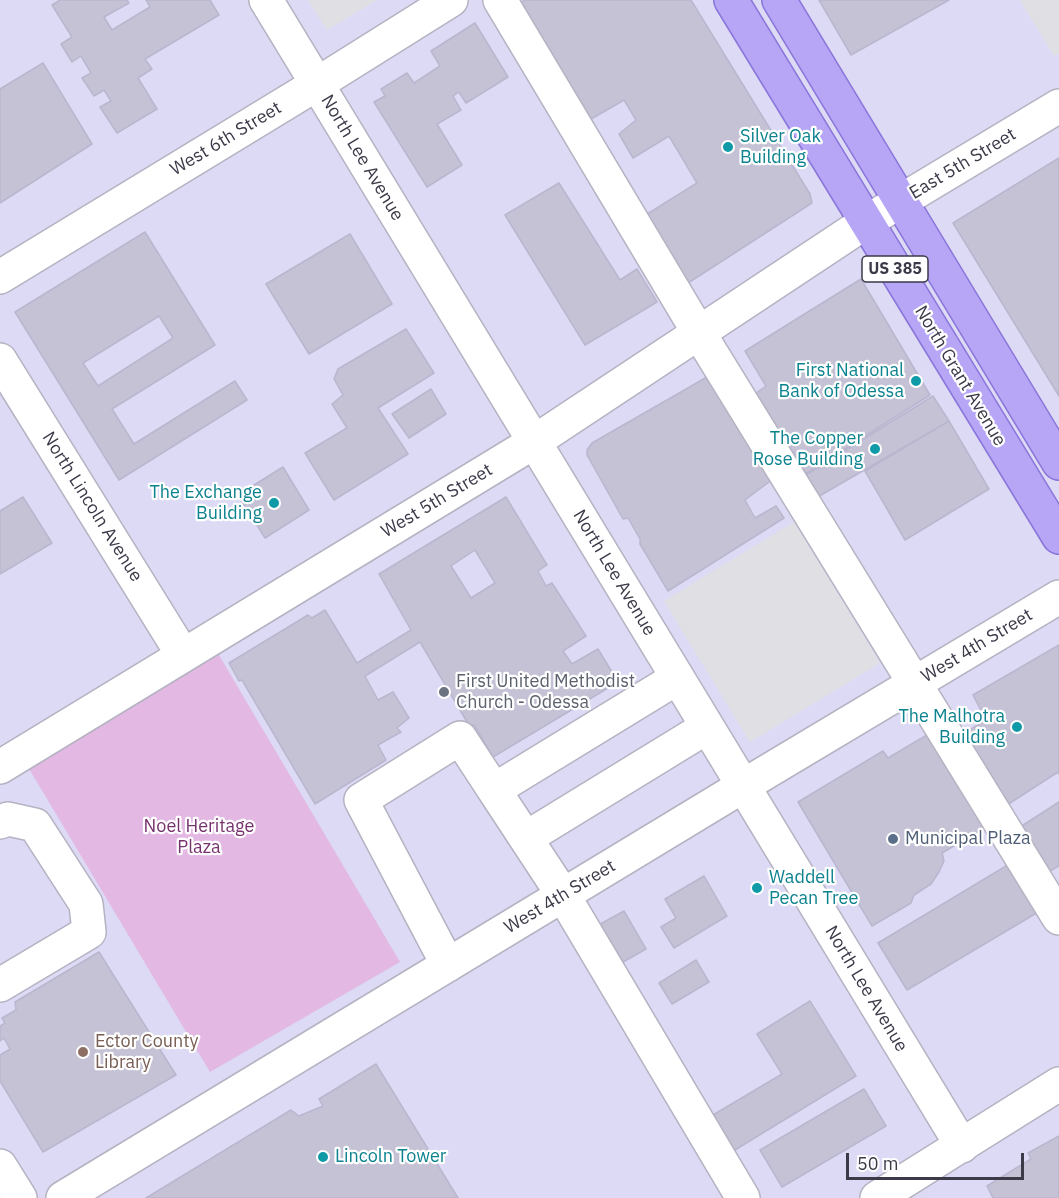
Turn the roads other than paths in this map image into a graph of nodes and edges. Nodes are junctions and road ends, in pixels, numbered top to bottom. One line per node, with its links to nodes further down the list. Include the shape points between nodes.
1 (266, 0): 6 (street, North Lee Avenue)
2 (451, 0): 6 (street, West 6th Street)
3 (500, 0): 11 (street)
4 (731, 0): 9 (main road, North Grant Avenue / US 385)
5 (778, 0): 8 (main road, US 385)
6 (317, 84): 10 (street, West 6th Street); 13 (street, North Lee Avenue)
7 (1059, 106): 8 (street, East 5th Street)
8 (900, 201): 9 (street, East 5th Street); 14 (main road, US 385)
9 (866, 222): 11 (street, West 5th Street); 15 (main road, North Grant Avenue / US 385)
10 (0, 277)
11 (699, 333): 13 (street, West 5th Street); 19 (street)
12 (0, 360): 17 (street, North Lincoln Avenue)
13 (534, 442): 17 (street, West 5th Street); 18 (street, North Lee Avenue)
14 (1059, 463)
15 (1059, 537)
16 (1059, 597): 19 (street, West 4th Street)
17 (183, 655): 21 (street, West 5th Street)
18 (677, 678): 20 (street, North Lee Avenue); 23 (street)
19 (914, 684): 22 (street, West 4th Street); 27 (street)
20 (707, 727): 22 (street, North Lee Avenue); 25 (street)
21 (0, 767)
22 (743, 786): 26 (street, West 4th Street); 31 (street, North Lee Avenue)
23 (494, 790): 25 (street); 28 (street, via 460,738 361,800)
24 (0, 822): 29 (street, via 8,819 35,825 86,904 89,932)
25 (526, 838): 26 (street)
26 (563, 895): 28 (street, West 4th Street); 35 (street)
27 (1059, 918)
28 (448, 965): 34 (street, West 4th Street)
29 (0, 985)
30 (1059, 1084): 31 (street)
31 (962, 1146): 36 (street)
32 (0, 1166): 33 (street)
33 (20, 1198)
34 (63, 1198)
35 (743, 1198)
36 (877, 1198)

